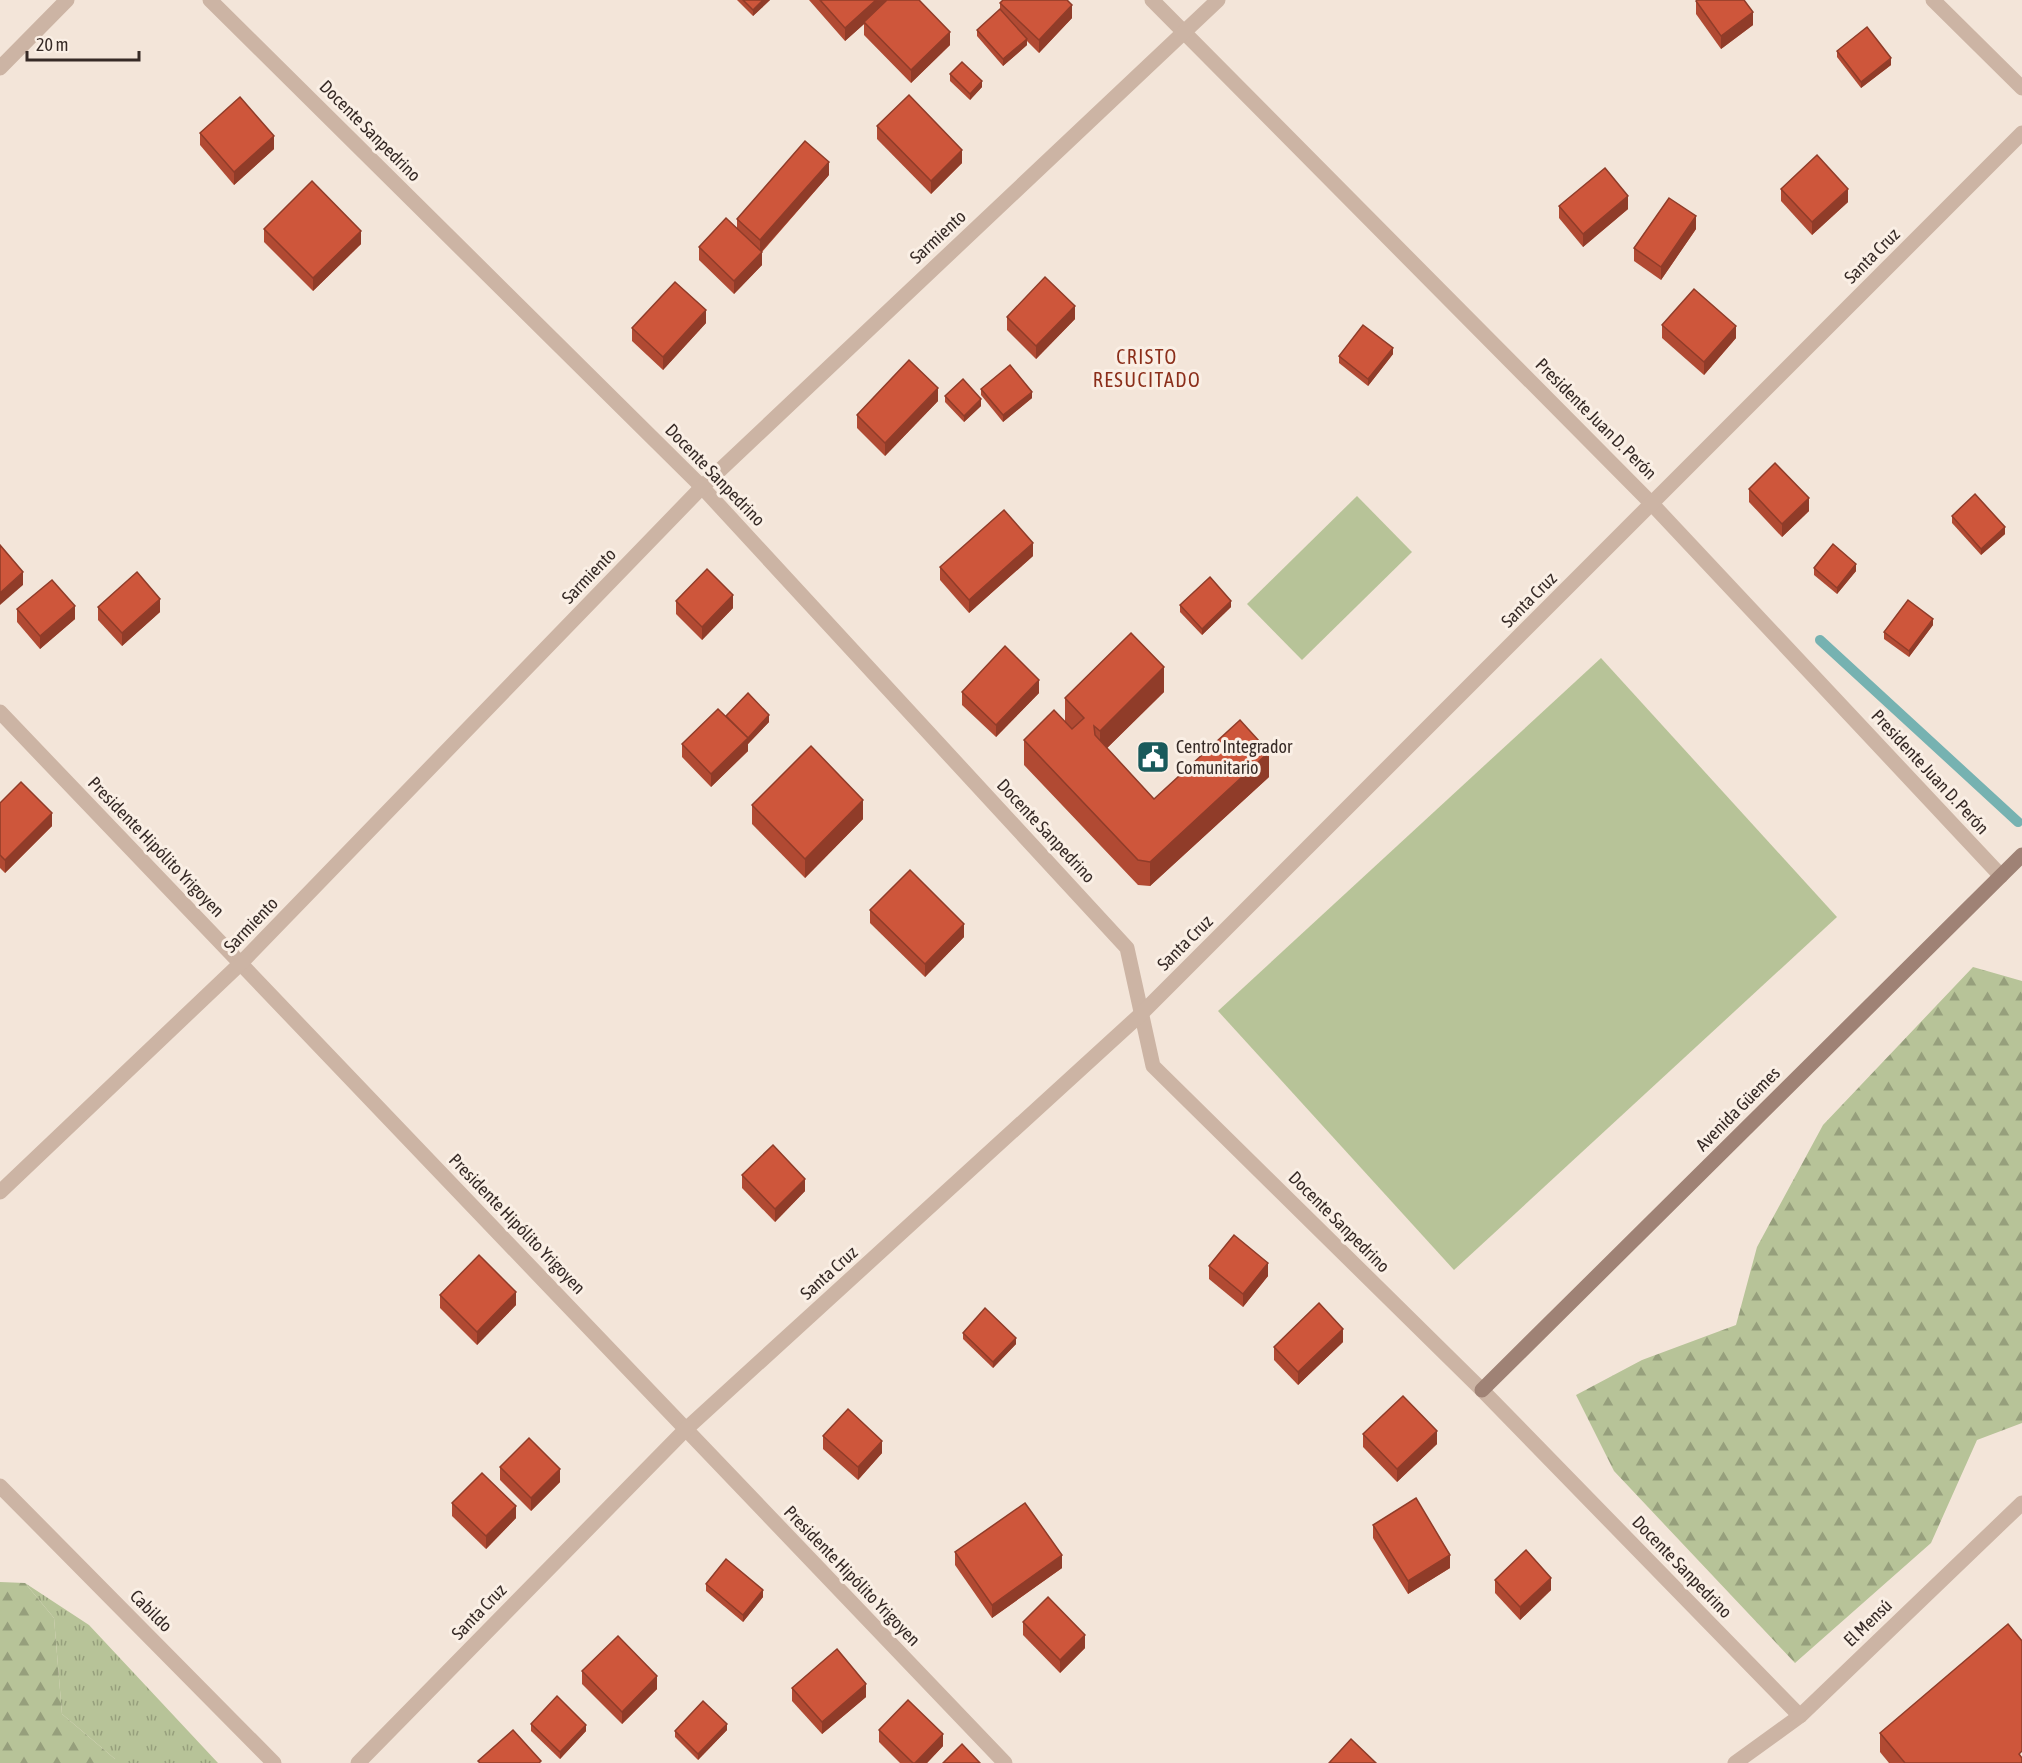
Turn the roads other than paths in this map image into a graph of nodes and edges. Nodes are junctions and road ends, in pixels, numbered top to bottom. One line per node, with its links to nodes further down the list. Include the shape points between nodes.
1 (67, 0): 7 (street)
2 (210, 0): 10 (street, Docente Sanpedrino)
3 (1152, 0): 6 (street, Presidente Juan D. Perón)
4 (1218, 0): 6 (street, Sarmiento)
5 (1933, 0): 8 (street)
6 (1184, 31): 10 (street, Sarmiento); 11 (street, Presidente Juan D. Perón)
7 (0, 68)
8 (2022, 87)
9 (2022, 134): 11 (street, Santa Cruz)
10 (702, 487): 15 (street, Sarmiento); 16 (street, Docente Sanpedrino, via 1127,948)
11 (1653, 505): 14 (street, Presidente Juan D. Perón); 16 (street, Santa Cruz)
12 (0, 712): 15 (street, Presidente Hipólito Yrigoyen)
13 (2022, 855): 14 (main road, Avenida Güemes)
14 (2001, 876): 18 (main road, Avenida Güemes)
15 (241, 963): 17 (street, Sarmiento); 19 (street, Presidente Hipólito Yrigoyen)
16 (1141, 1014): 18 (street, Docente Sanpedrino, via 1153,1066); 19 (street, Santa Cruz)
17 (0, 1192)
18 (1482, 1390): 22 (street, Docente Sanpedrino)
19 (685, 1430): 24 (street, Santa Cruz); 25 (street, Presidente Hipólito Yrigoyen)
20 (0, 1486): 23 (street, Cabildo)
21 (2022, 1503): 22 (street, El Mensú)
22 (1800, 1716): 26 (street, El Mensú)
23 (274, 1763)
24 (358, 1763)
25 (1005, 1763)
26 (1735, 1763)

